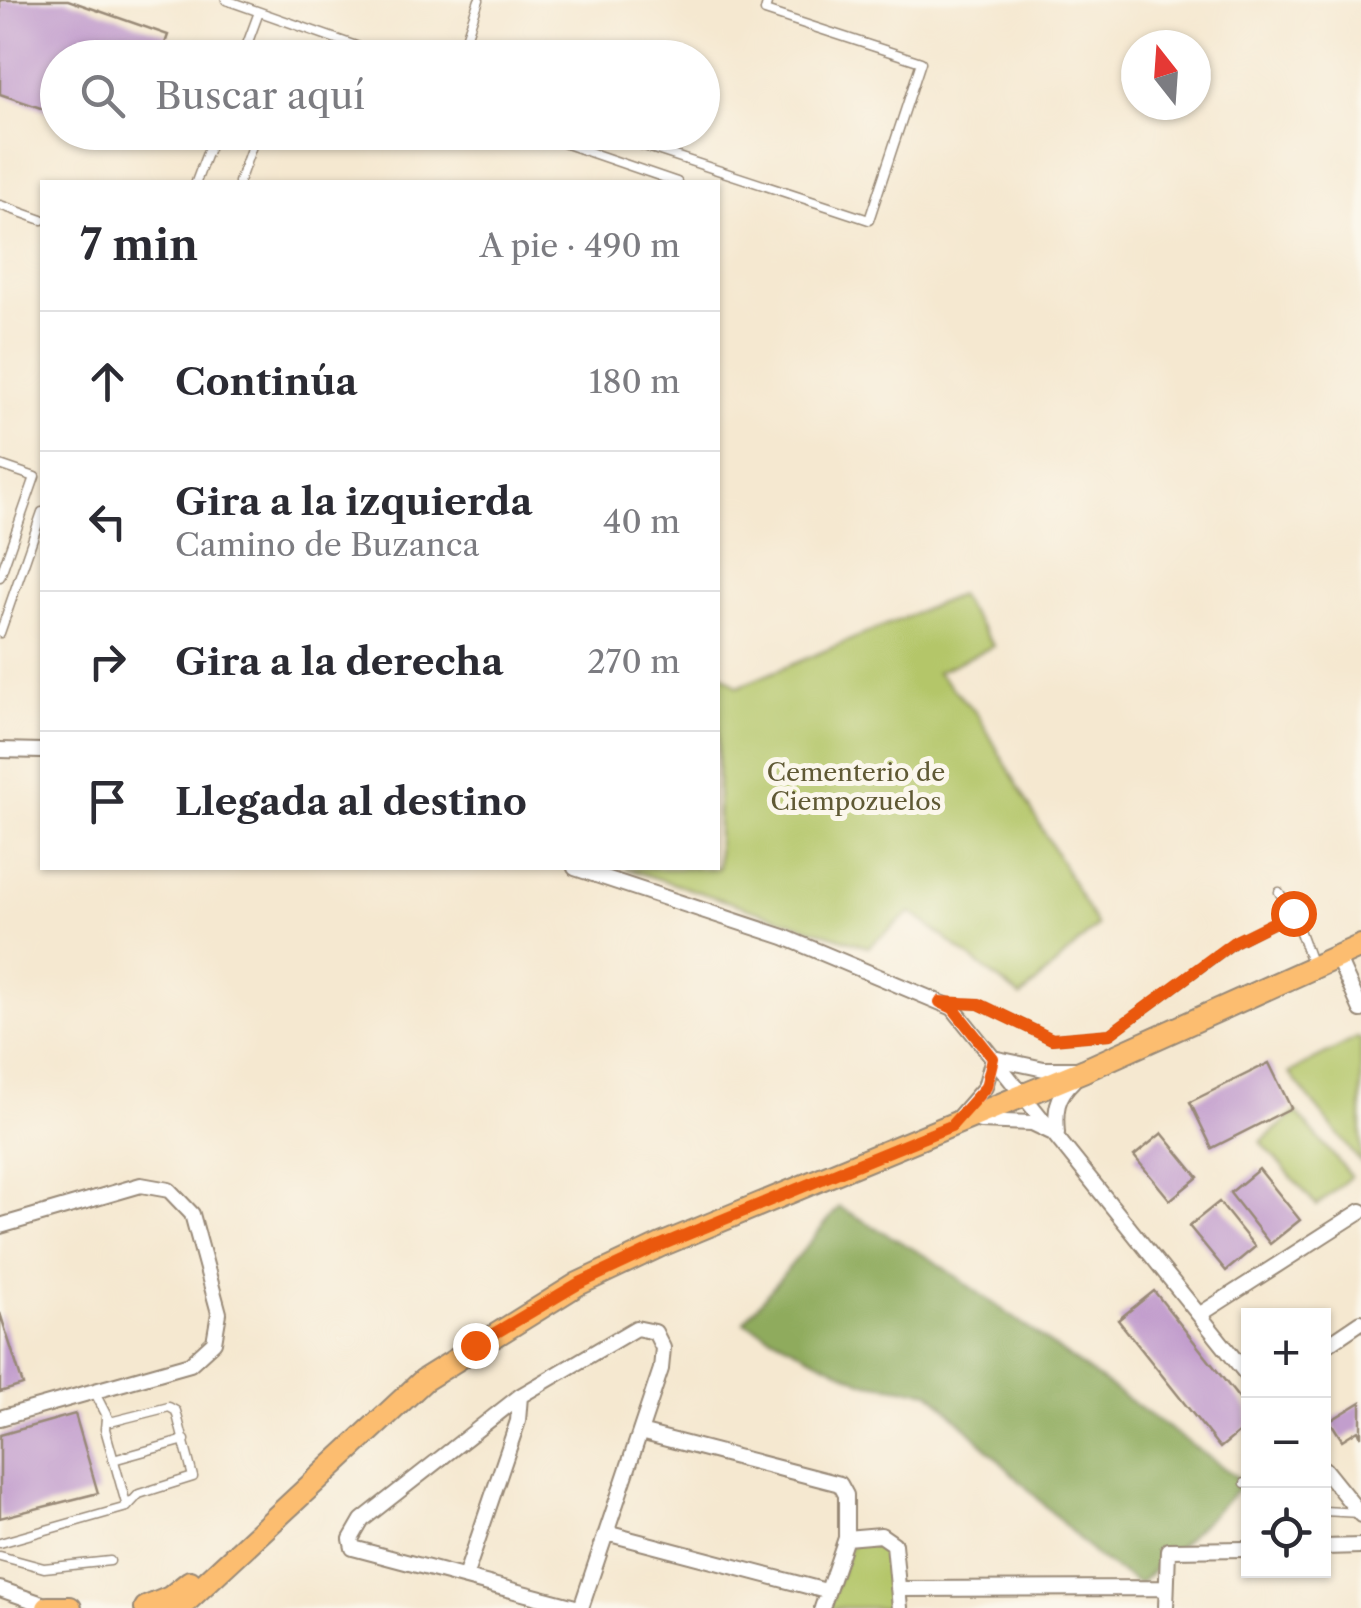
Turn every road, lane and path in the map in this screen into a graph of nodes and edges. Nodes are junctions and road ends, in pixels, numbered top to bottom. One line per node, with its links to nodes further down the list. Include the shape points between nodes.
1 (226, 0): 4 (lane)
2 (479, 0): 7 (lane)
3 (768, 0): 11 (lane, via 765,11 922,62 869,220)
4 (259, 12): 5 (lane); 6 (lane)
5 (249, 40)
6 (339, 40)
7 (465, 40)
8 (208, 150): 12 (lane)
9 (251, 150): 13 (lane)
10 (584, 150): 14 (lane)
11 (657, 150)
12 (197, 180)
13 (240, 180)
14 (671, 180)
15 (0, 205): 16 (lane)
16 (40, 219)
17 (0, 465): 18 (lane)
18 (39, 474): 20 (lane)
19 (40, 518): 21 (lane)
20 (0, 577)
21 (0, 634)
22 (0, 750): 23 (street)
23 (40, 751)
24 (582, 870): 31 (street, via 784,937)
25 (1278, 892): 26 (lane)
26 (1293, 913): 29 (lane); 31 (lane, via 1234,942 1110,1034 1052,1039 979,1004)
27 (1361, 946): 28 (main road)
28 (1338, 959): 29 (main road); 30 (street)
29 (1314, 970): 33 (main road)
30 (1359, 1000)
31 (940, 1002): 32 (street, via 953,1008)
32 (993, 1058): 33 (street); 34 (street); 35 (street, via 986,1087)
33 (1084, 1070): 34 (main road); 36 (street, via 1062,1091)
34 (1023, 1095): 35 (main road); 36 (street)
35 (951, 1126): 36 (street, via 994,1118); 51 (main road, via 578,1284 424,1380)
36 (1057, 1134): 39 (street)
37 (1361, 1211): 39 (street)
38 (0, 1226): 43 (street, via 141,1185 170,1190 192,1214 218,1313 214,1342 190,1364)
39 (1199, 1315): 42 (street)
40 (1361, 1322): 41 (street)
41 (1331, 1342)
42 (1241, 1367)
43 (94, 1391): 45 (street); 46 (lane)
44 (520, 1396): 47 (street, via 636,1328 655,1332 663,1348); 63 (street, via 518,1420); 63 (street, via 362,1520 351,1539 353,1548)
45 (0, 1418)
46 (106, 1418): 48 (lane, via 169,1407 176,1410); 49 (lane)
47 (640, 1432): 55 (street); 56 (street, via 840,1484)
48 (184, 1440): 49 (lane); 52 (lane, via 193,1477 140,1494)
49 (114, 1460): 52 (lane)
50 (1331, 1478): 54 (street)
51 (294, 1498): 70 (main road, via 170,1598); 71 (main road)
52 (127, 1508): 57 (lane)
53 (1331, 1512): 54 (lane)
54 (1360, 1514)
55 (606, 1534): 67 (street); 72 (street)
56 (846, 1538): 66 (street, via 882,1534 894,1544); 67 (street)
57 (0, 1542)
58 (1361, 1546): 59 (street)
59 (1331, 1547)
60 (1241, 1548): 64 (street, via 1168,1550)
61 (0, 1556): 62 (lane, via 44,1568)
62 (110, 1561)
63 (465, 1577): 72 (street)
64 (1166, 1588): 66 (street); 75 (street)
65 (0, 1589): 68 (street)
66 (898, 1589): 74 (street)
67 (826, 1591): 73 (street)
68 (50, 1608): 69 (main road)
69 (70, 1608)
70 (146, 1608)
71 (179, 1608)
72 (580, 1608)
73 (822, 1608)
74 (900, 1608)
75 (1166, 1608)

